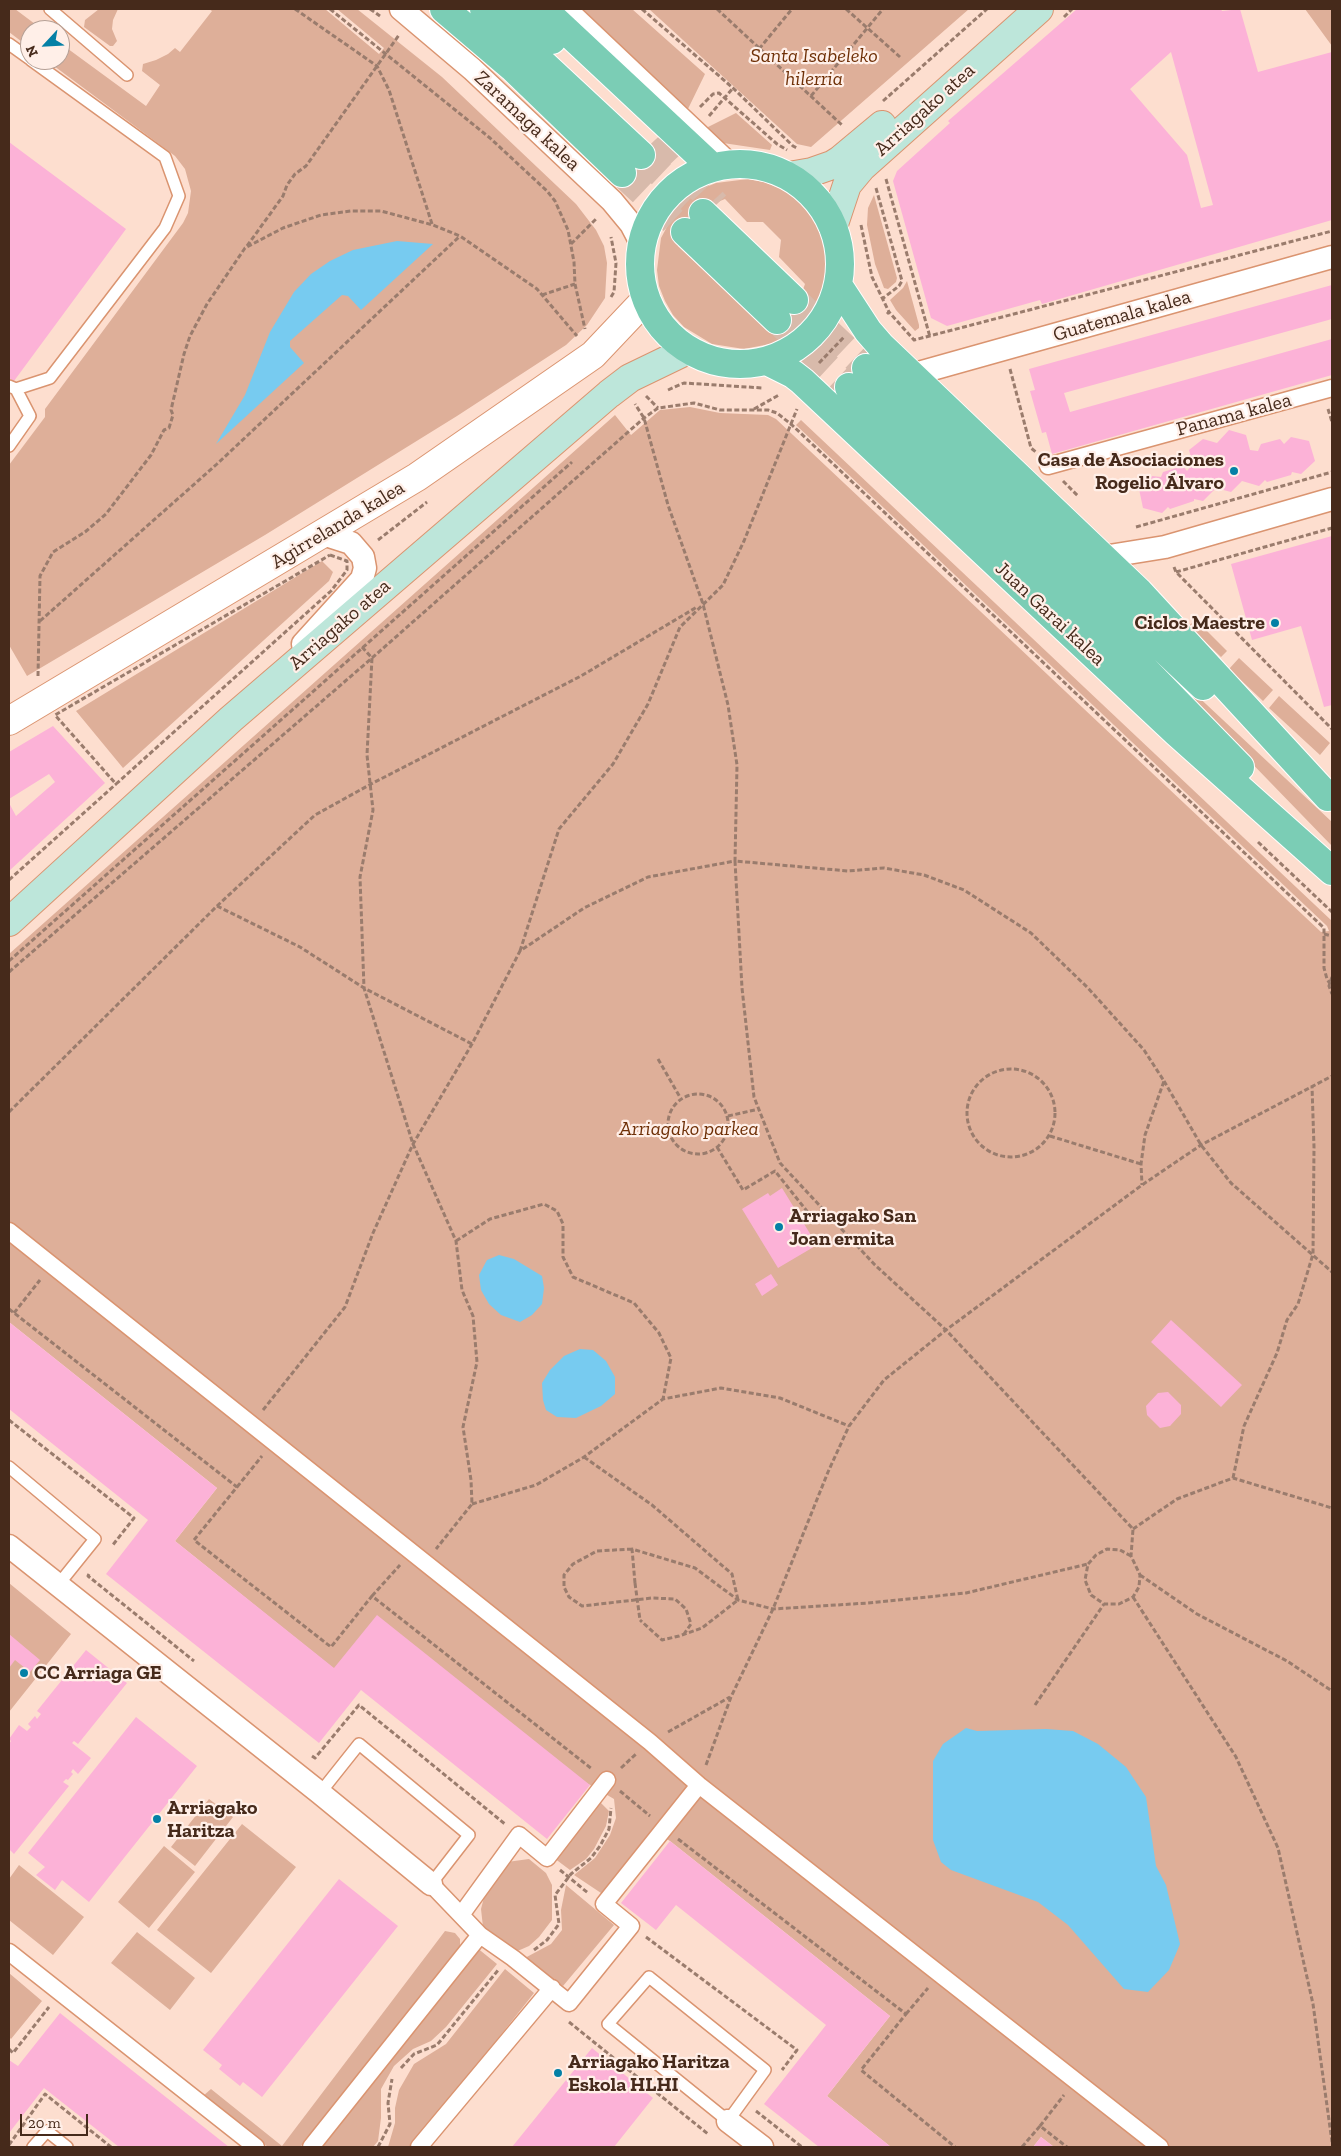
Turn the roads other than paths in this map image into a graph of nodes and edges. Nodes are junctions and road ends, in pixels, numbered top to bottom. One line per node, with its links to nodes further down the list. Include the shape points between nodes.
1 (50, 9): 13 (lane)
2 (444, 9): 14 (main road, Zaramaga kalea, via 512,67)
3 (484, 9): 14 (main road)
4 (520, 9): 14 (main road)
5 (543, 9): 16 (main road)
6 (565, 9): 16 (street)
7 (1014, 9): 15 (main road, Arriagako atea, via 840,160 812,172)
8 (1039, 9): 17 (main road, Arriagako atea, via 862,167 847,185)
9 (393, 15): 18 (street, Zaramaga kalea, via 472,69 612,201)
10 (9, 44): 11 (lane)
11 (20, 52)
12 (45, 70): 26 (lane, via 165,157 179,196 165,228 50,378)
13 (127, 75)
14 (640, 156)
15 (790, 164): 16 (main road); 17 (main road)
16 (720, 165): 18 (main road, via 687,178 666,195 650,218)
17 (833, 226): 20 (main road, via 840,261)
18 (641, 243): 21 (main road, via 639,262)
19 (1332, 257): 25 (street, Guatemala kalea)
20 (838, 285): 24 (main road, via 829,311 813,333 792,350); 25 (main road, Juan Garai kalea, via 868,331)
21 (646, 299): 23 (main road, via 662,328); 31 (street, Agirrelanda kalea, via 417,477)
22 (783, 301): 22 (main road, via 736,229 701,216)
23 (688, 350): 24 (main road, via 713,361 740,365); 33 (main road, Arriagako atea)
24 (767, 361): 37 (main road, Juan Garai kalea, via 802,381 1176,732)
25 (911, 374): 32 (main road, Juan Garai kalea)
26 (12, 388): 28 (lane, via 30,416)
27 (1332, 388): 29 (street, Panama kalea)
28 (9, 446)
29 (1048, 466)
30 (1332, 499): 32 (street, via 1165,547)
31 (322, 534): 33 (street, via 351,543 360,553 365,568 362,579); 34 (street, Agirrelanda kalea)
32 (1102, 557): 35 (main road, Juan Garai kalea, via 1139,592)
33 (248, 704): 38 (main road, Arriagako atea)
34 (9, 721)
35 (1330, 799): 36 (main road, Juan Garai kalea, via 857,377)
36 (1332, 865)
37 (1332, 871)
38 (9, 922)
39 (9, 1231): 44 (street, via 650,1742)
40 (9, 1467): 42 (lane, via 95,1539)
41 (9, 1546): 42 (street)
42 (58, 1585): 45 (street)
43 (607, 1780): 47 (street, via 547,1858 519,1835)
44 (699, 1785): 50 (street, via 604,1904 631,1926 569,2004); 58 (street)
45 (320, 1793): 46 (street); 46 (lane, via 359,1744 469,1835)
46 (431, 1884): 47 (street)
47 (461, 1915): 48 (street)
48 (480, 1935): 50 (street, via 513,1958); 55 (street)
49 (9, 1952): 54 (street)
50 (547, 1994): 56 (street)
51 (728, 2121): 51 (lane, via 766,2070 649,1976 608,2024); 57 (street)
52 (33, 2147): 53 (lane, via 47,2131)
53 (67, 2147)
54 (256, 2147)
55 (311, 2147)
56 (419, 2147)
57 (762, 2147)
58 (1160, 2147)

